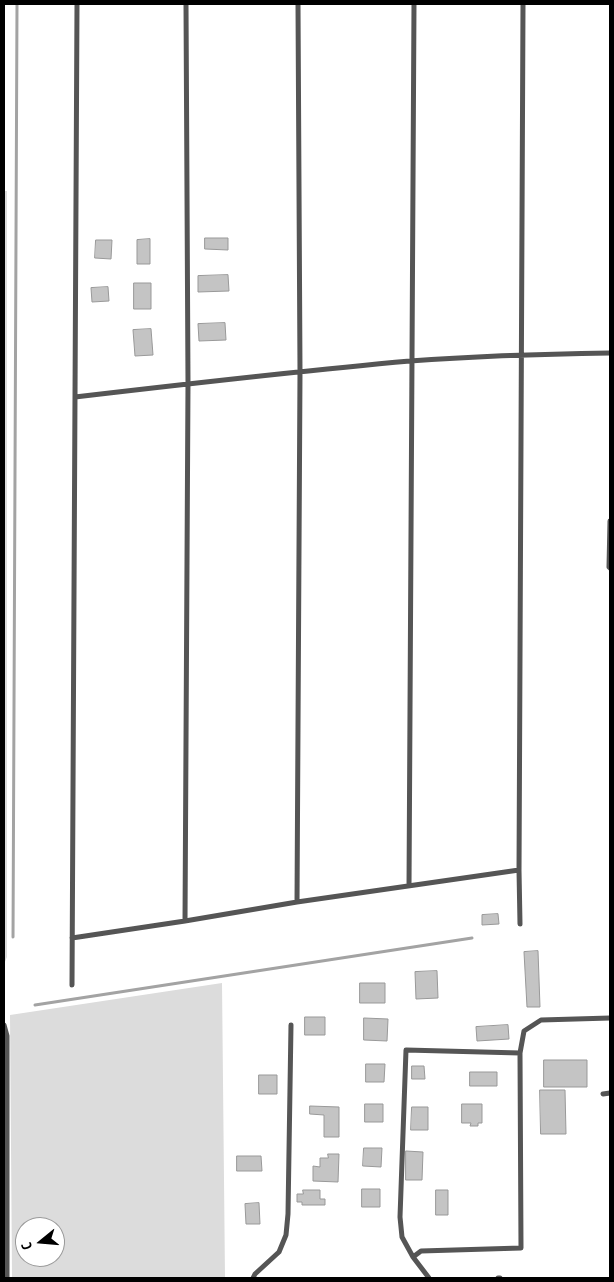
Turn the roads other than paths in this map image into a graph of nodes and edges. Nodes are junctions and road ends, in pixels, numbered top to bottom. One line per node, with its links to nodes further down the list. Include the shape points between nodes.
1 (77, 4): 11 (lane)
2 (186, 4): 10 (lane)
3 (298, 4): 9 (lane)
4 (414, 4): 8 (lane)
5 (524, 4): 7 (lane)
6 (610, 353): 7 (lane)
7 (521, 355): 8 (lane); 14 (lane)
8 (411, 361): 9 (lane); 15 (lane)
9 (300, 372): 10 (lane); 16 (lane)
10 (188, 383): 11 (lane); 17 (lane)
11 (75, 397): 19 (lane)
12 (610, 521): 13 (lane)
13 (610, 568)
14 (519, 870): 15 (lane); 18 (lane)
15 (409, 886): 16 (lane)
16 (297, 902): 17 (lane)
17 (185, 921): 19 (lane)
18 (520, 924)
19 (72, 938): 20 (lane)
20 (72, 985)
21 (610, 1018): 24 (lane, via 541,1020 524,1031)
22 (4, 1025): 28 (lane, via 7,1036)
23 (291, 1025): 29 (lane, via 286,1235 279,1252)
24 (520, 1053): 27 (lane, via 521,1248 421,1251); 27 (lane, via 406,1050 400,1217 402,1237)
25 (610, 1093): 26 (lane)
26 (603, 1094)
27 (413, 1257): 30 (lane)
28 (7, 1278)
29 (253, 1278)
30 (430, 1278)

